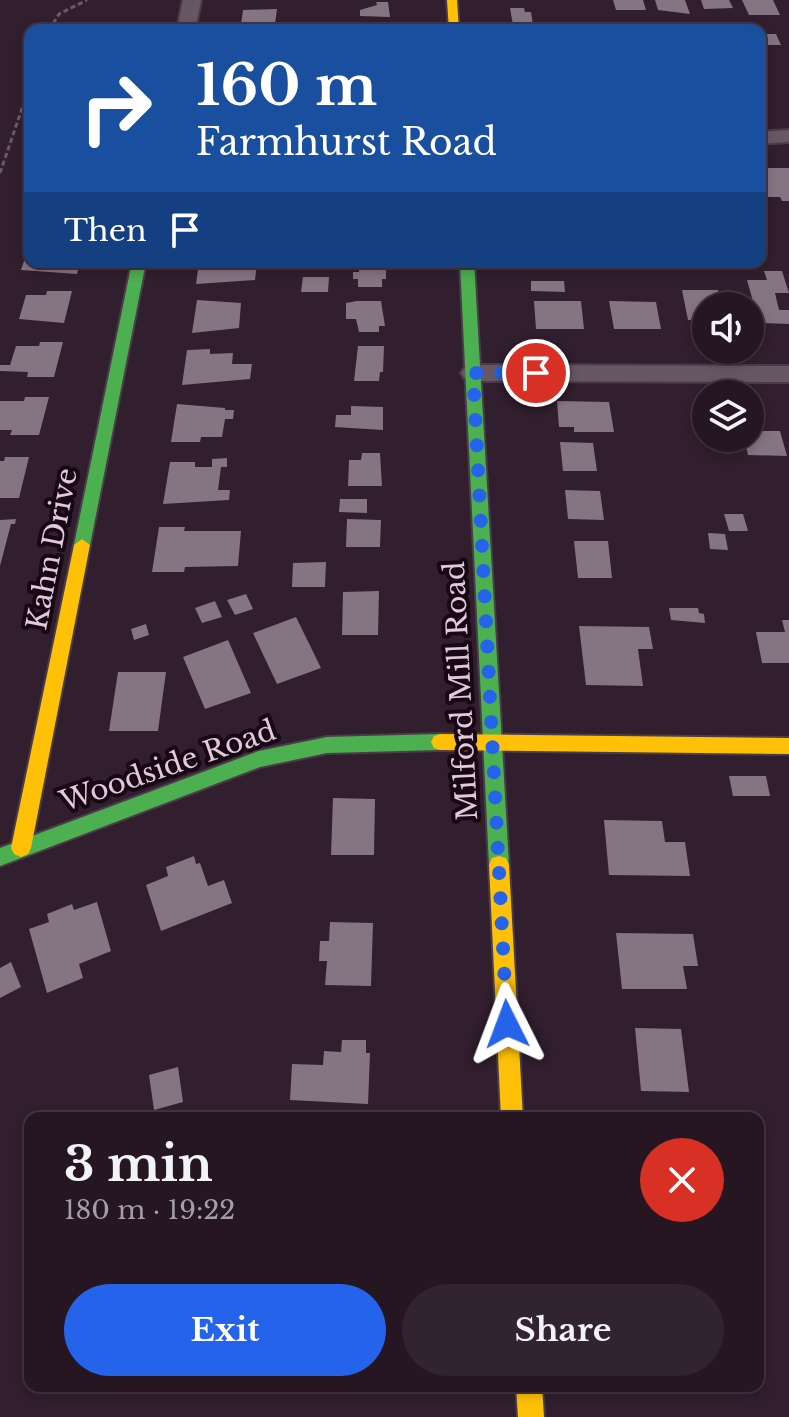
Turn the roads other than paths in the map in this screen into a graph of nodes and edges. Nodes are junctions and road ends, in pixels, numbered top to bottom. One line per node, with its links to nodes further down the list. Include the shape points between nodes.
1 (192, 0): 3 (street)
2 (452, 0): 4 (street)
3 (187, 24)
4 (454, 24)
5 (789, 136): 6 (street)
6 (766, 138)
7 (138, 268): 13 (street, Kahn Drive)
8 (467, 268): 9 (street, Milford Mill Road)
9 (473, 373): 10 (street); 11 (street, Milford Mill Road)
10 (789, 374)
11 (492, 743): 12 (street, Woodside Road); 13 (street, Woodside Road, via 385,741 327,745 259,759); 15 (street, Milford Mill Road)
12 (789, 746)
13 (21, 848): 14 (street, Woodside Road)
14 (0, 857)
15 (512, 1112)
16 (529, 1392): 17 (street)
17 (531, 1417)

